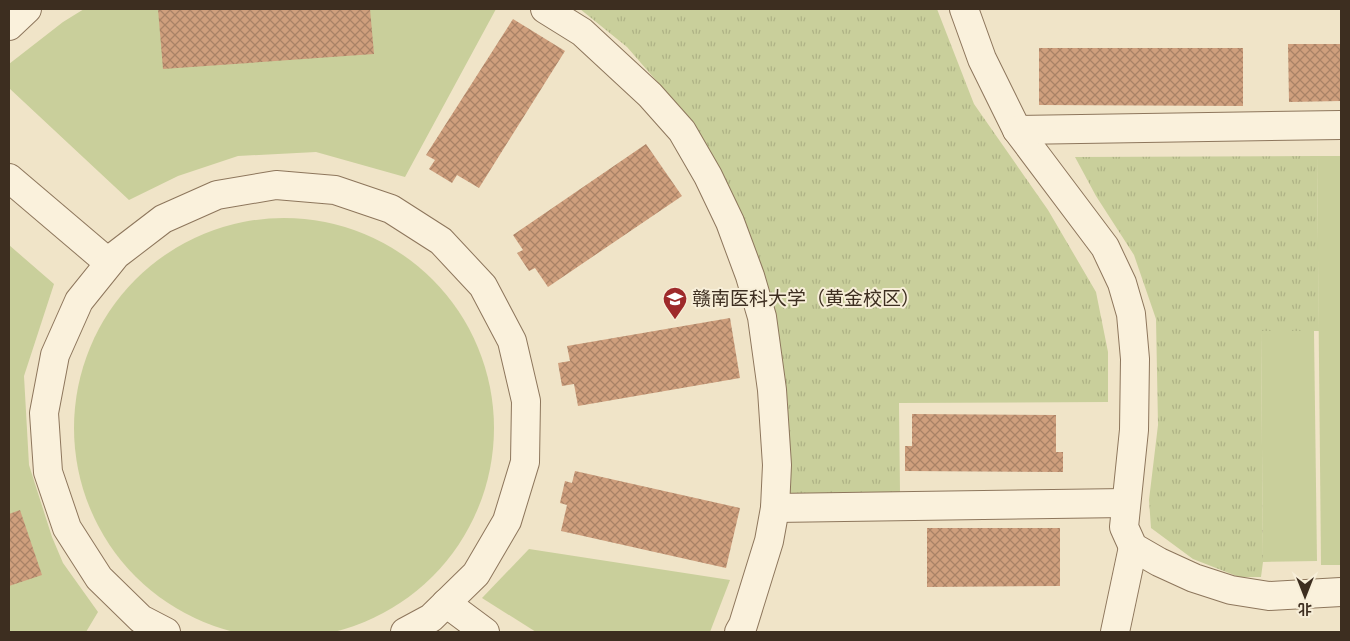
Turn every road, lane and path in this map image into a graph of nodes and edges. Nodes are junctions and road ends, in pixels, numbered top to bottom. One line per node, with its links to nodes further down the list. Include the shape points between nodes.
1 (27, 9): 4 (street)
2 (545, 9): 10 (street, via 582,32 650,95 682,131 730,222 762,316 772,390 777,465)
3 (964, 9): 6 (street, via 982,59)
4 (9, 26)
5 (1341, 125): 6 (street)
6 (1017, 130): 9 (street, via 1104,248 1122,283 1131,314 1135,358 1134,430)
7 (9, 178): 8 (street)
8 (109, 263): 13 (street, via 163,218 217,195 276,185 335,190 391,209 441,241 483,286 512,341 526,401 525,462 507,521 476,574); 14 (street, via 79,301 55,355 44,413 48,472 67,528)
9 (1126, 503): 10 (street); 11 (street, via 1124,527)
10 (775, 508): 18 (street, via 769,542)
11 (1133, 547): 12 (street, via 1194,578 1231,590 1269,596); 19 (street)
12 (1341, 592)
13 (446, 603): 16 (street, via 431,618); 17 (street)
14 (133, 625): 15 (street)
15 (166, 632)
16 (405, 632)
17 (485, 632)
18 (739, 632)
19 (1116, 632)

